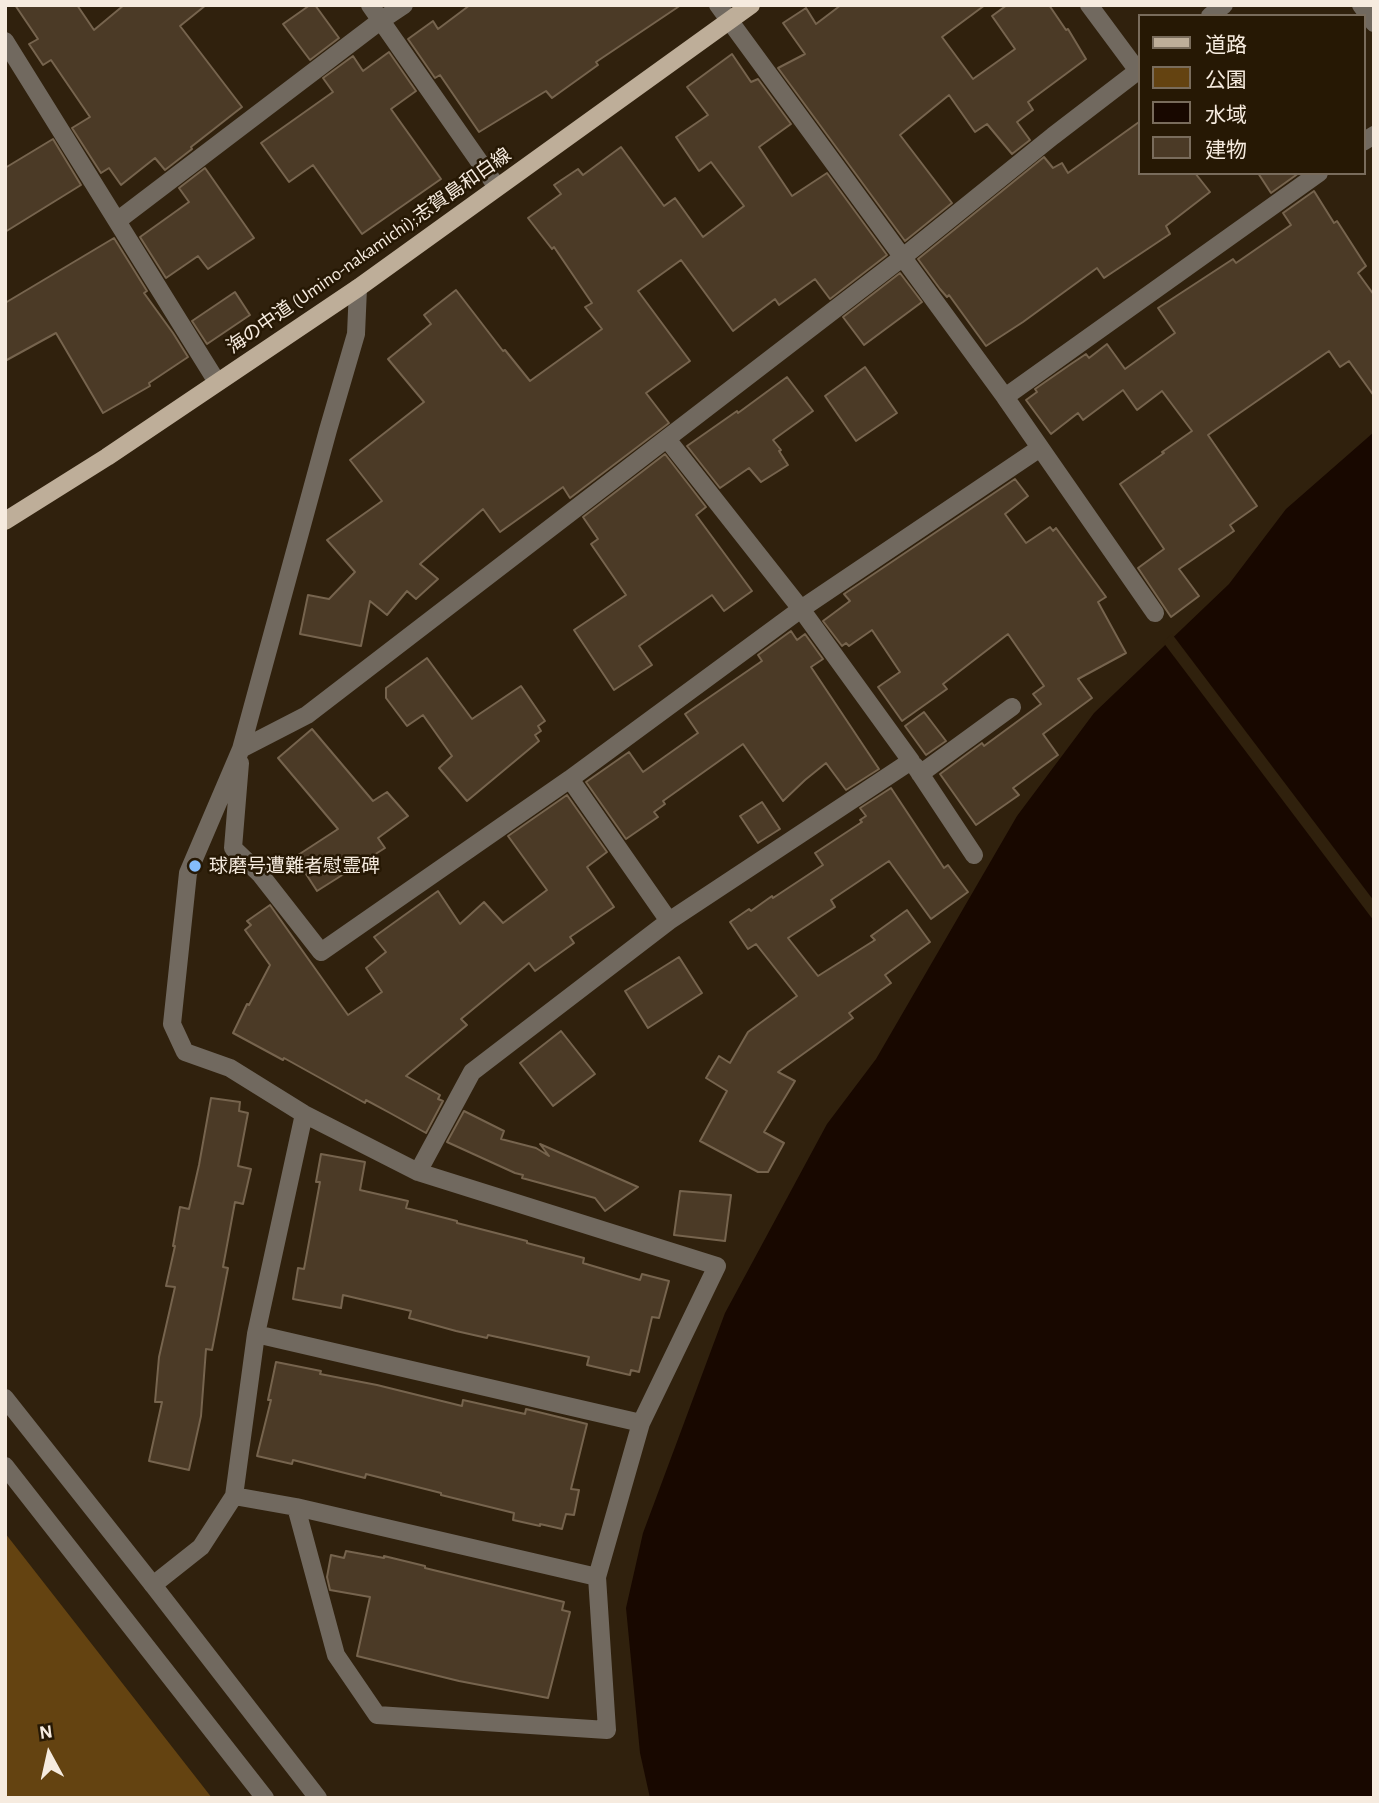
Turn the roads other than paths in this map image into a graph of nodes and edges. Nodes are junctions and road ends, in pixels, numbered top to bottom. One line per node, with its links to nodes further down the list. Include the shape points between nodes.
1 (370, 5): 8 (street)
2 (404, 5): 8 (street)
3 (718, 5): 7 (street)
4 (751, 5): 7 (main road, 海の中道 (Umino-nakamichi);志賀島和白線)
5 (1089, 5): 11 (street)
6 (1361, 5): 9 (street)
7 (729, 20): 14 (main road, 海の中道 (Umino-nakamichi);志賀島和白線); 16 (street)
8 (380, 21): 14 (street); 15 (street)
9 (1374, 23)
10 (5, 41): 15 (street)
11 (1138, 70)
12 (1138, 72): 16 (street)
13 (1316, 175): 19 (street)
14 (497, 187): 17 (main road, 海の中道 (Umino-nakamichi);志賀島和白線)
15 (117, 221): 18 (street)
16 (904, 257): 19 (street); 20 (street)
17 (358, 288): 18 (main road, 海の中道 (Umino-nakamichi);志賀島和白線); 26 (street, via 356,334)
18 (217, 382): 22 (main road, 海の中道 (Umino-nakamichi);志賀島和白線)
19 (1005, 397): 21 (street)
20 (667, 439): 23 (street); 26 (street, via 307,715)
21 (1040, 448): 23 (street); 24 (street)
22 (5, 521)
23 (801, 609): 27 (street); 28 (street)
24 (1155, 613)
25 (1012, 707): 27 (street)
26 (241, 749): 28 (street, via 233,848 260,874 321,951); 31 (street, via 188,873 172,1024 185,1052 230,1068)
27 (915, 767): 29 (street); 30 (street)
28 (570, 779): 30 (street)
29 (974, 855)
30 (669, 920): 32 (street, via 472,1072)
31 (304, 1114): 32 (street); 33 (street)
32 (418, 1171): 35 (street, via 717,1266)
33 (256, 1334): 35 (street); 37 (street)
34 (5, 1398): 40 (street)
35 (641, 1423): 39 (street)
36 (5, 1466): 41 (street)
37 (234, 1496): 38 (street); 40 (street, via 201,1547)
38 (296, 1507): 39 (street); 39 (street, via 336,1655 377,1715 607,1730)
39 (597, 1577)
40 (153, 1585): 42 (street)
41 (265, 1798)
42 (318, 1798)

